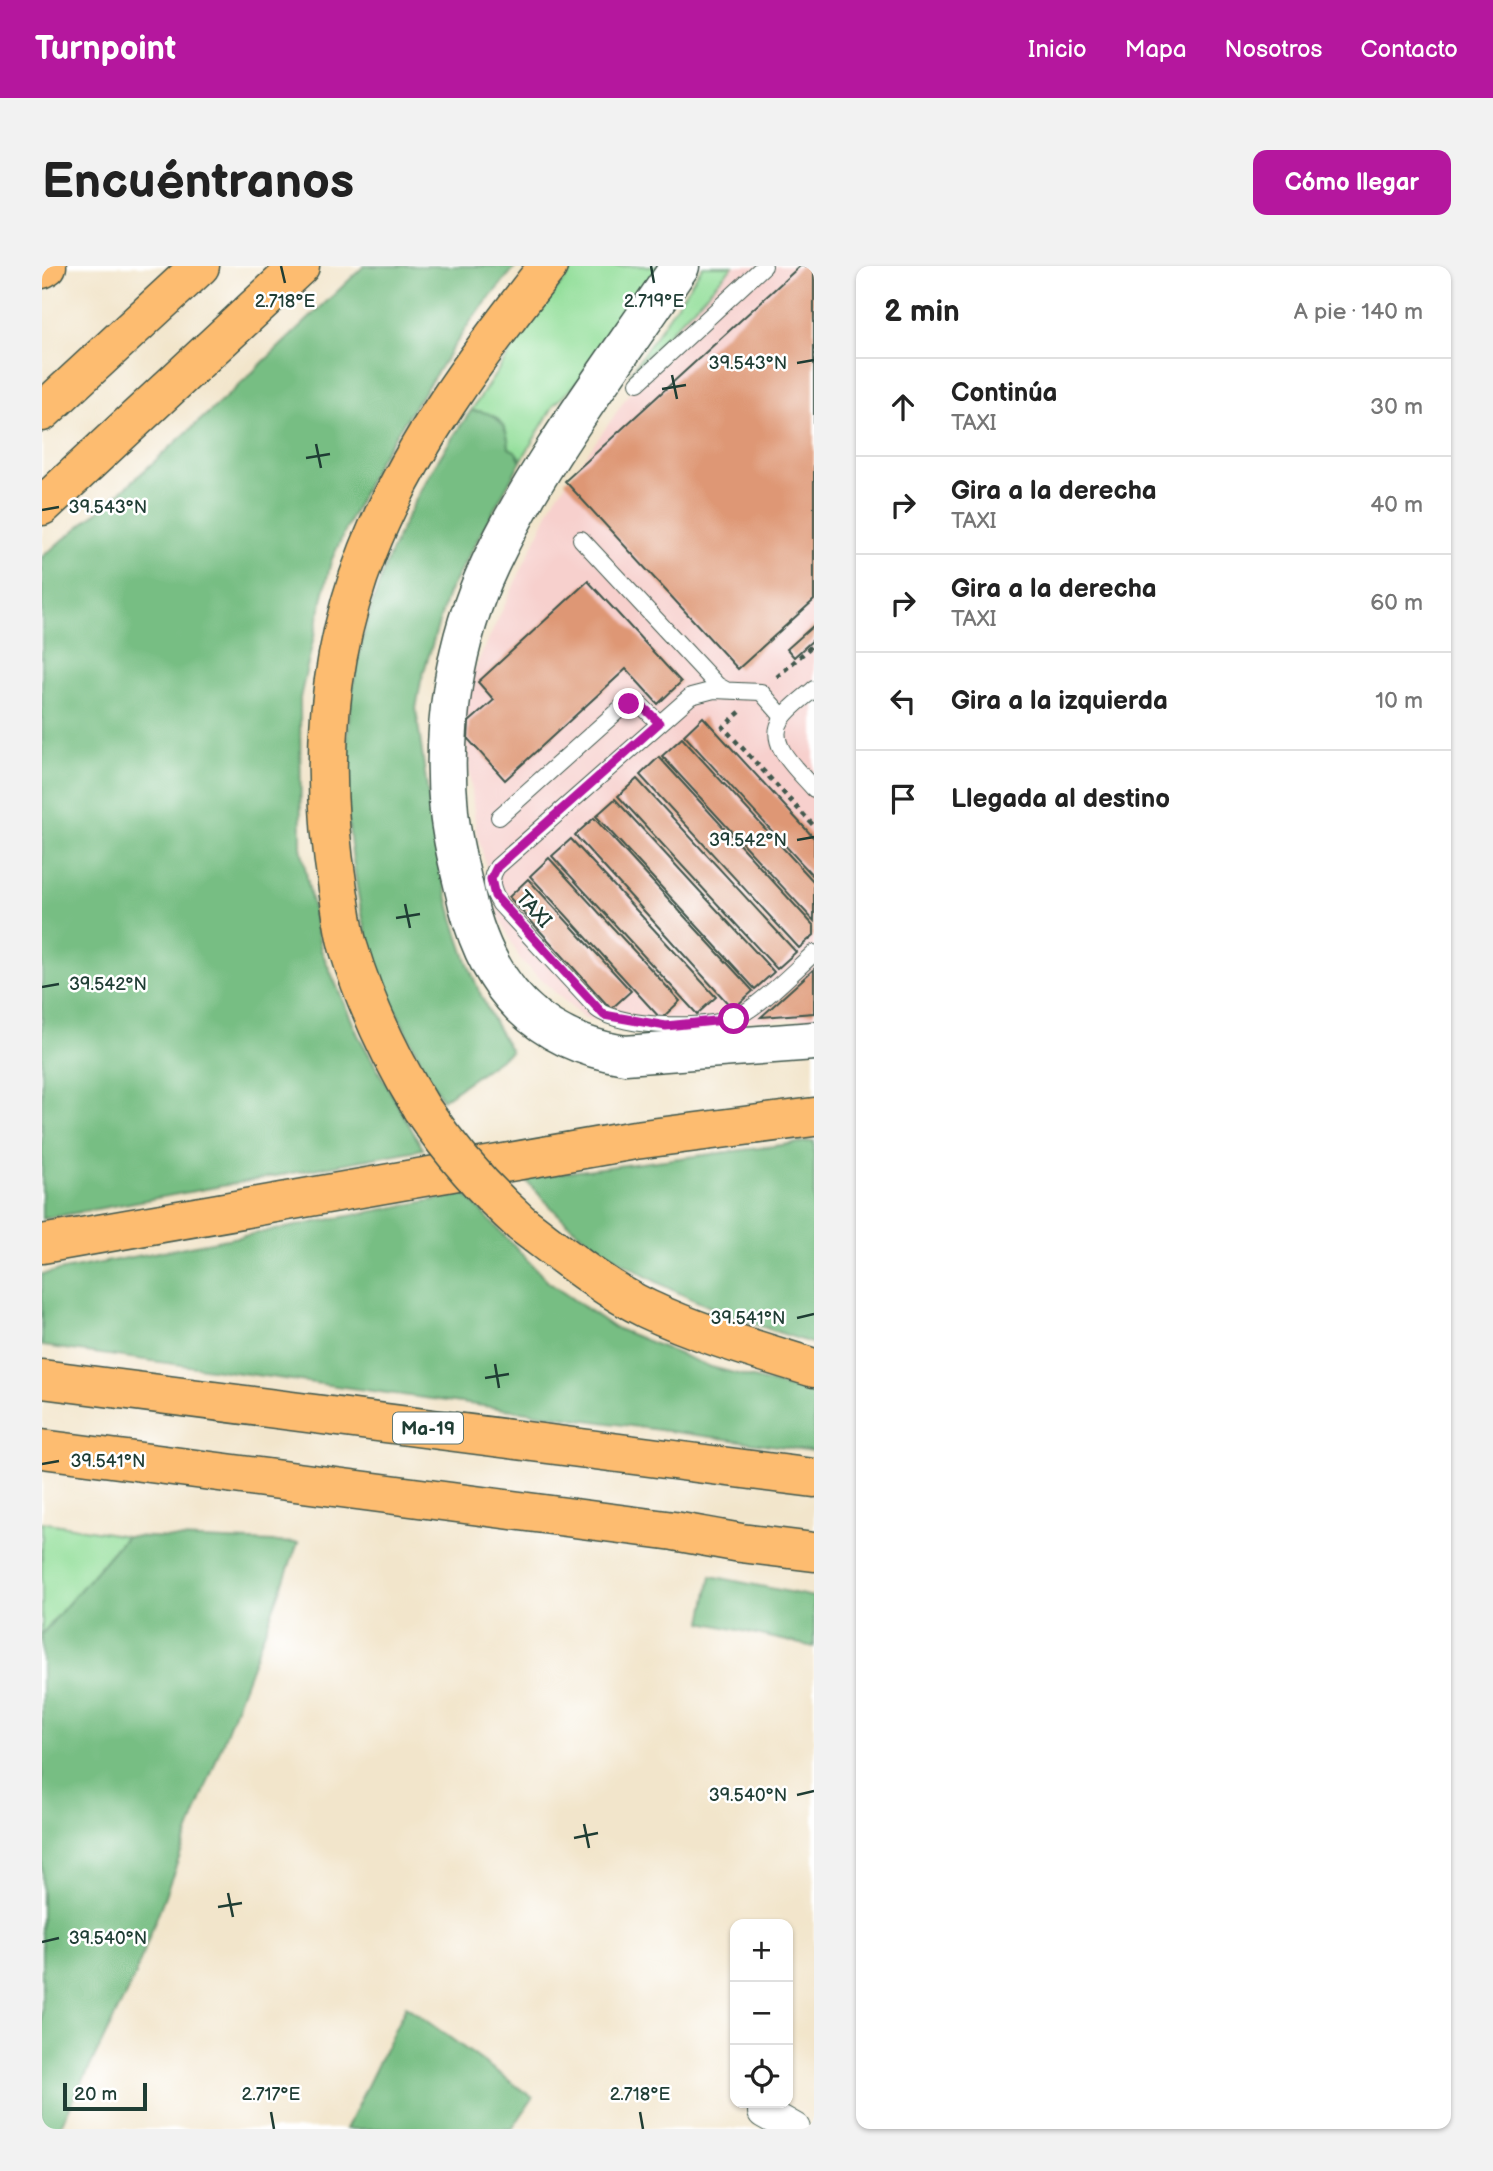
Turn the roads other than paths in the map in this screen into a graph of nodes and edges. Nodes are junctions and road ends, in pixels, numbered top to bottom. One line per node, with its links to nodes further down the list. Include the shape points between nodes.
1 (47, 266): 7 (highway)
2 (200, 266): 9 (highway)
3 (300, 266): 10 (highway)
4 (548, 266): 22 (highway, bridge, via 426,435 364,564 348,614 334,675 326,750 328,808 347,943 366,998 422,1109 475,1178 522,1224 587,1273 645,1308 711,1336)
5 (680, 266): 19 (street, via 508,527 477,598 456,671 447,743 449,813 457,861 471,916 501,981 534,1019 577,1044 625,1055)
6 (764, 266): 8 (lane)
7 (42, 270)
8 (638, 383)
9 (42, 412)
10 (42, 506)
11 (581, 539): 13 (lane)
12 (814, 689): 14 (lane)
13 (726, 690): 14 (lane, TAXI, via 761,692); 15 (lane, TAXI, via 691,696)
14 (783, 717): 16 (lane, via 777,741)
15 (659, 723): 17 (lane, via 636,703 622,707); 18 (lane, TAXI, via 497,867 491,879 500,904 604,1015 654,1025 734,1019)
16 (814, 789)
17 (499, 817)
18 (814, 953)
19 (814, 1041)
20 (814, 1117): 21 (highway, via 635,1140)
21 (42, 1244)
22 (814, 1368)
23 (42, 1379): 25 (highway, Ma-19)
24 (42, 1449): 26 (highway)
25 (814, 1478)
26 (741, 1543): 27 (highway); 28 (highway, via 778,1568)
27 (814, 1552)
28 (814, 1576)
29 (764, 2112): 30 (street)
30 (794, 2129)

